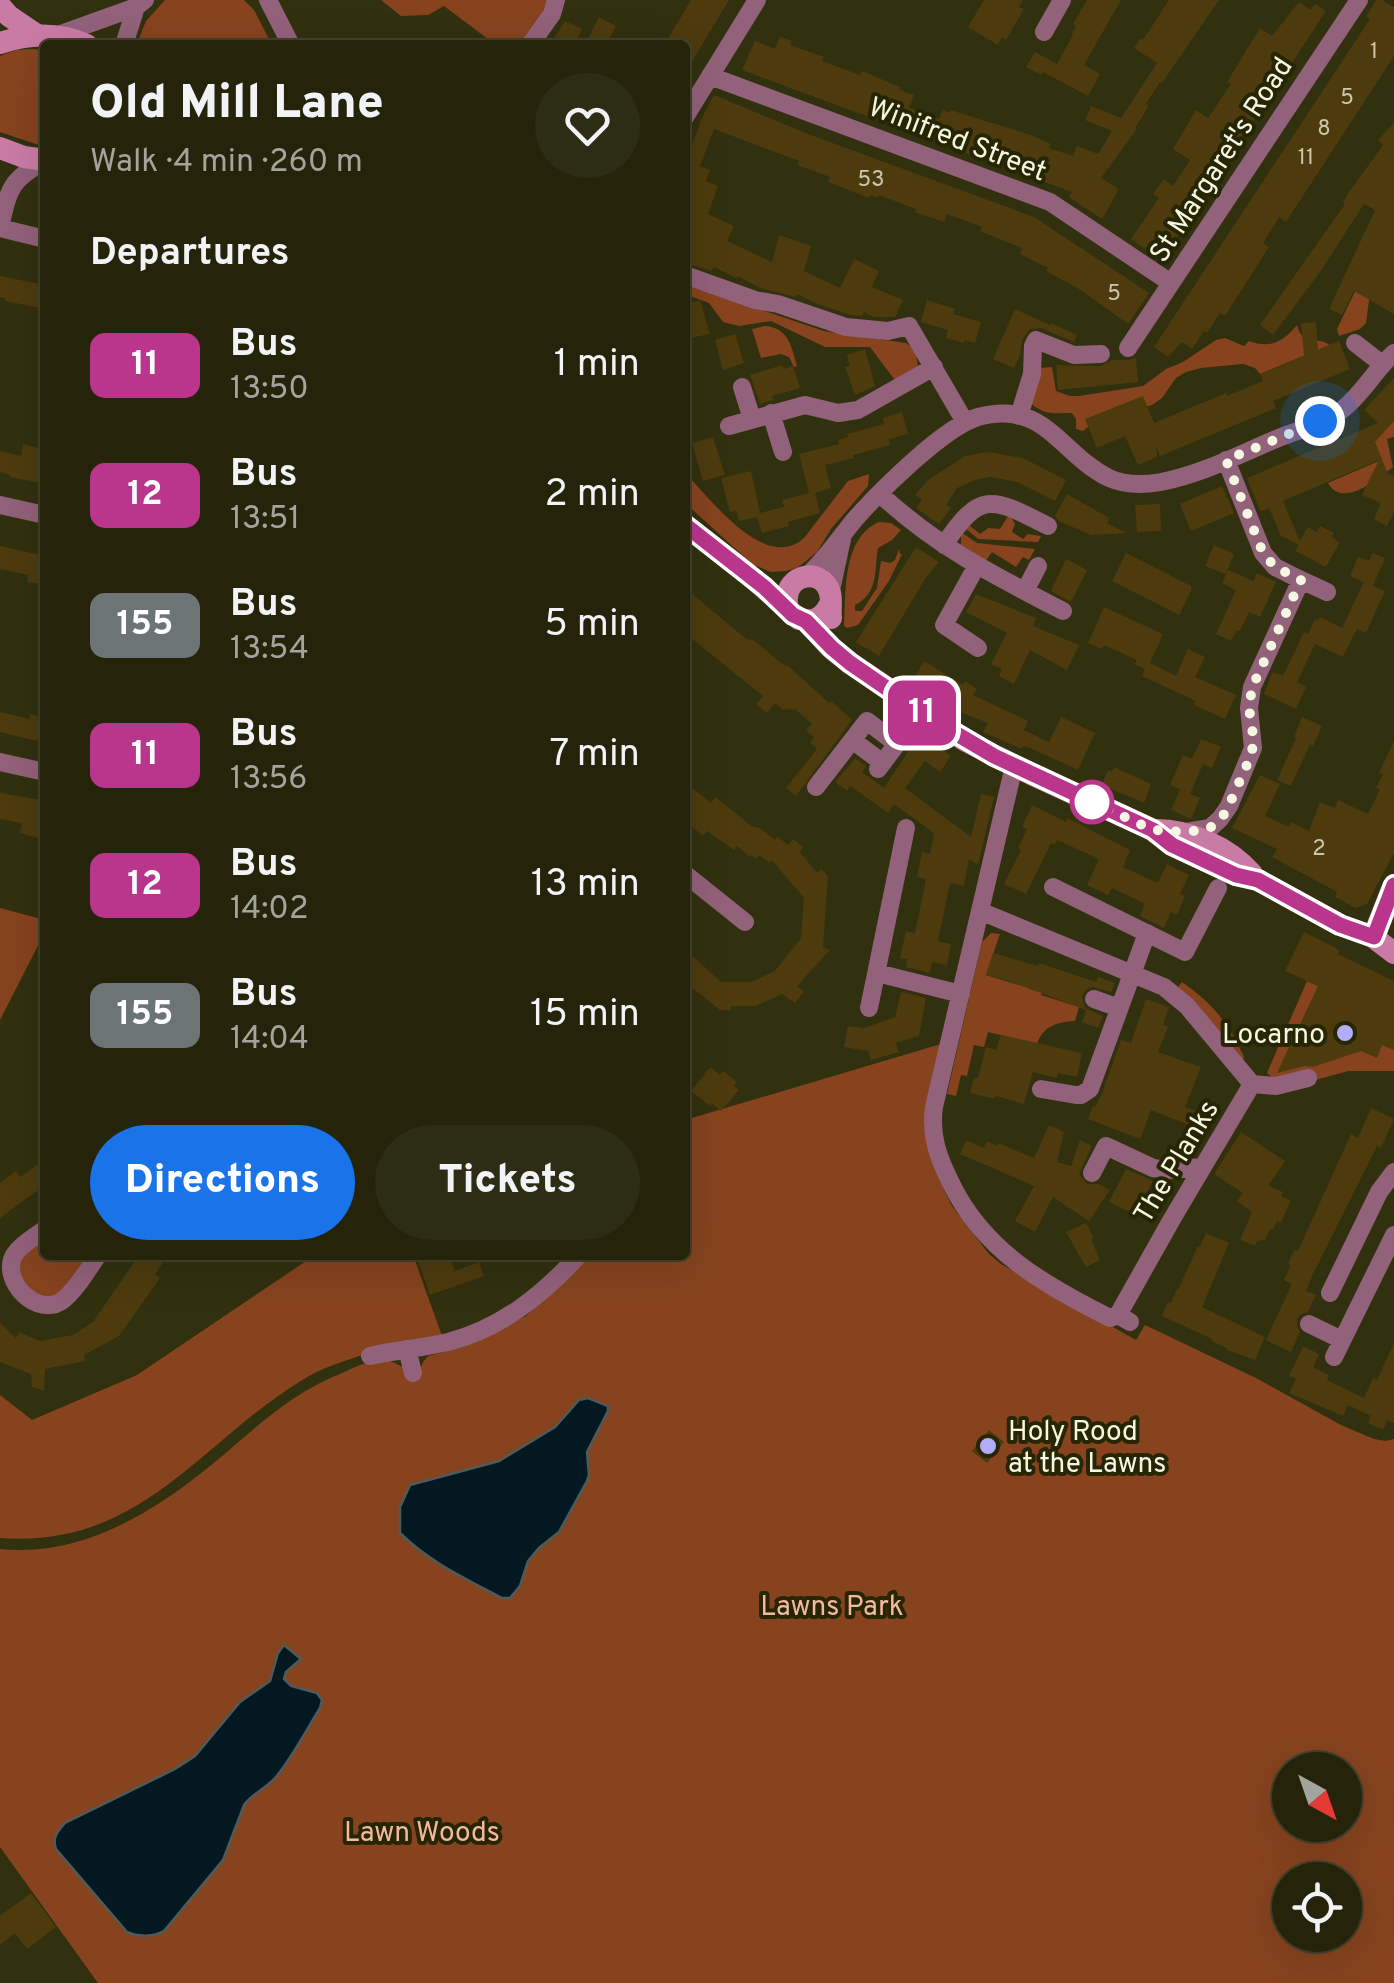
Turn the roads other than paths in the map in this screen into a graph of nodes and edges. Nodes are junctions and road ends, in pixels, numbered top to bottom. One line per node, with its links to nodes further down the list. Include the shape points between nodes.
1 (556, 0): 13 (street)
2 (757, 0): 15 (street)
3 (1062, 0): 8 (street)
4 (1359, 0): 25 (street, St Margaret's Road)
5 (267, 1): 12 (street)
6 (141, 4): 9 (street); 11 (street)
7 (0, 6): 9 (main road)
8 (1043, 32)
9 (48, 35): 10 (main road); 14 (main road)
10 (67, 40)
11 (126, 40)
12 (288, 40)
13 (534, 40)
14 (0, 43)
15 (710, 76): 16 (street); 25 (street, Winifred Street, via 1050,202)
16 (690, 110)
17 (0, 148): 19 (main road)
18 (0, 156): 21 (street)
19 (40, 160)
20 (40, 164): 21 (street)
21 (10, 189): 22 (street)
22 (0, 227): 23 (street)
23 (40, 238)
24 (690, 277): 30 (street, via 846,327 910,326)
25 (1171, 283): 27 (street, St Margaret's Road)
26 (1356, 343): 29 (street)
27 (1128, 348)
28 (1101, 354): 33 (street, via 1074,356 1036,340)
29 (1388, 359): 38 (street, via 1338,414)
30 (934, 366): 32 (street, via 848,413 805,405); 35 (street)
31 (742, 387): 34 (street)
32 (771, 413): 34 (street); 37 (street)
33 (1019, 416): 35 (street); 38 (street, via 1116,481 1161,482)
34 (752, 419): 36 (street)
35 (965, 422): 39 (street)
36 (729, 426)
37 (783, 452)
38 (1226, 460): 50 (street, via 1263,553)
39 (880, 494): 44 (street); 45 (street)
40 (0, 505): 41 (street)
41 (40, 513)
42 (1048, 526): 45 (street, via 1025,524 1000,504 981,505)
43 (690, 530): 48 (main road)
44 (844, 534): 49 (street); 53 (street)
45 (944, 545): 46 (street)
46 (976, 566): 51 (street); 56 (street, via 944,625)
47 (1038, 566): 51 (street)
48 (748, 574): 49 (main road); 55 (main road)
49 (804, 577): 53 (main road, via 820,579); 55 (main road, via 789,587 786,602)
50 (1301, 580): 52 (street); 67 (street, via 1252,688 1253,748 1231,783 1226,812 1205,830)
51 (1025, 592): 54 (street)
52 (1328, 592)
53 (830, 600): 55 (main road, via 820,618); 57 (main road)
54 (1063, 611)
55 (797, 615): 57 (main road)
56 (978, 648)
57 (841, 655): 58 (main road)
58 (921, 712): 60 (street); 62 (main road)
59 (852, 740): 60 (street, via 867,721); 60 (street, via 881,766); 64 (street)
60 (897, 744)
61 (0, 762): 63 (street)
62 (1014, 766): 66 (main road); 73 (street)
63 (40, 771)
64 (816, 786)
65 (906, 828): 78 (street)
66 (1153, 830): 67 (main road); 69 (main road, via 1172,845)
67 (1182, 832): 69 (main road, via 1242,862)
68 (690, 878): 74 (street)
69 (1258, 880): 76 (main road)
70 (1394, 885): 76 (main road)
71 (1054, 887): 75 (street)
72 (1218, 888): 75 (street, via 1185,952)
73 (980, 911): 79 (street); 80 (street)
74 (745, 922)
75 (1147, 933): 79 (street)
76 (1374, 937): 77 (main road)
77 (1394, 953)
78 (877, 972): 80 (street); 82 (street)
79 (1131, 972): 83 (street); 85 (street, via 1175,994)
80 (961, 994): 87 (street, The Planks, via 932,1119 934,1142 978,1228 1016,1264 1110,1318 1124,1318)
81 (1094, 1000): 83 (street)
82 (870, 1008)
83 (1120, 1008): 86 (street, via 1090,1089 1076,1095)
84 (1308, 1078): 85 (street, The Planks)
85 (1252, 1084): 87 (street, The Planks)
86 (1041, 1089)
87 (1202, 1167): 89 (street, via 1153,1168 1106,1146)
88 (1394, 1172): 94 (street)
89 (1092, 1173)
90 (40, 1233): 92 (street, via 10,1264 14,1282 34,1302 65,1299)
91 (1394, 1236): 95 (street, via 1338,1349)
92 (94, 1260)
93 (574, 1260): 96 (street, via 511,1315 467,1336)
94 (1330, 1294)
95 (1309, 1324)
96 (407, 1349): 97 (street); 98 (street)
97 (370, 1356)
98 (414, 1373)

